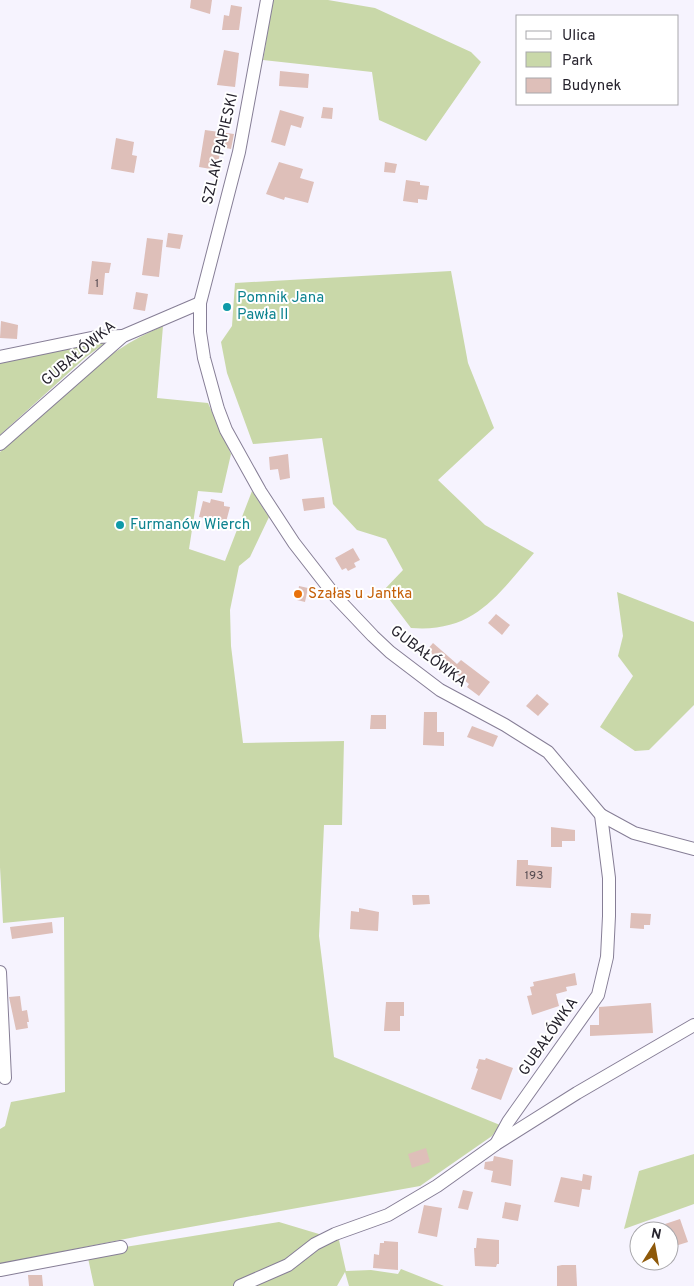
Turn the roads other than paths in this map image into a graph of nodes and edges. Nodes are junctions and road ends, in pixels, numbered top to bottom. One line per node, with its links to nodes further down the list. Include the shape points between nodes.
1 (267, 0): 2 (street, SZLAK PAPIESKI, via 239,152)
2 (200, 303): 3 (street, GUBAŁÓWKA); 6 (street, GUBAŁÓWKA, via 204,358 226,430 260,492 336,597 390,652 440,690 506,725 548,752)
3 (123, 336): 4 (street, via 96,336); 5 (street, GUBAŁÓWKA)
4 (0, 357)
5 (0, 444)
6 (602, 815): 7 (street, via 634,833); 11 (street, GUBAŁÓWKA, via 609,878 609,916 607,957 598,995 508,1122)
7 (694, 849)
8 (0, 972): 10 (street)
9 (694, 1026): 11 (street, GUBAŁÓWKA)
10 (5, 1078)
11 (496, 1144): 14 (street, GUBAŁÓWKA, via 388,1216 335,1234 288,1265)
12 (121, 1247): 13 (street)
13 (0, 1270)
14 (240, 1286)

